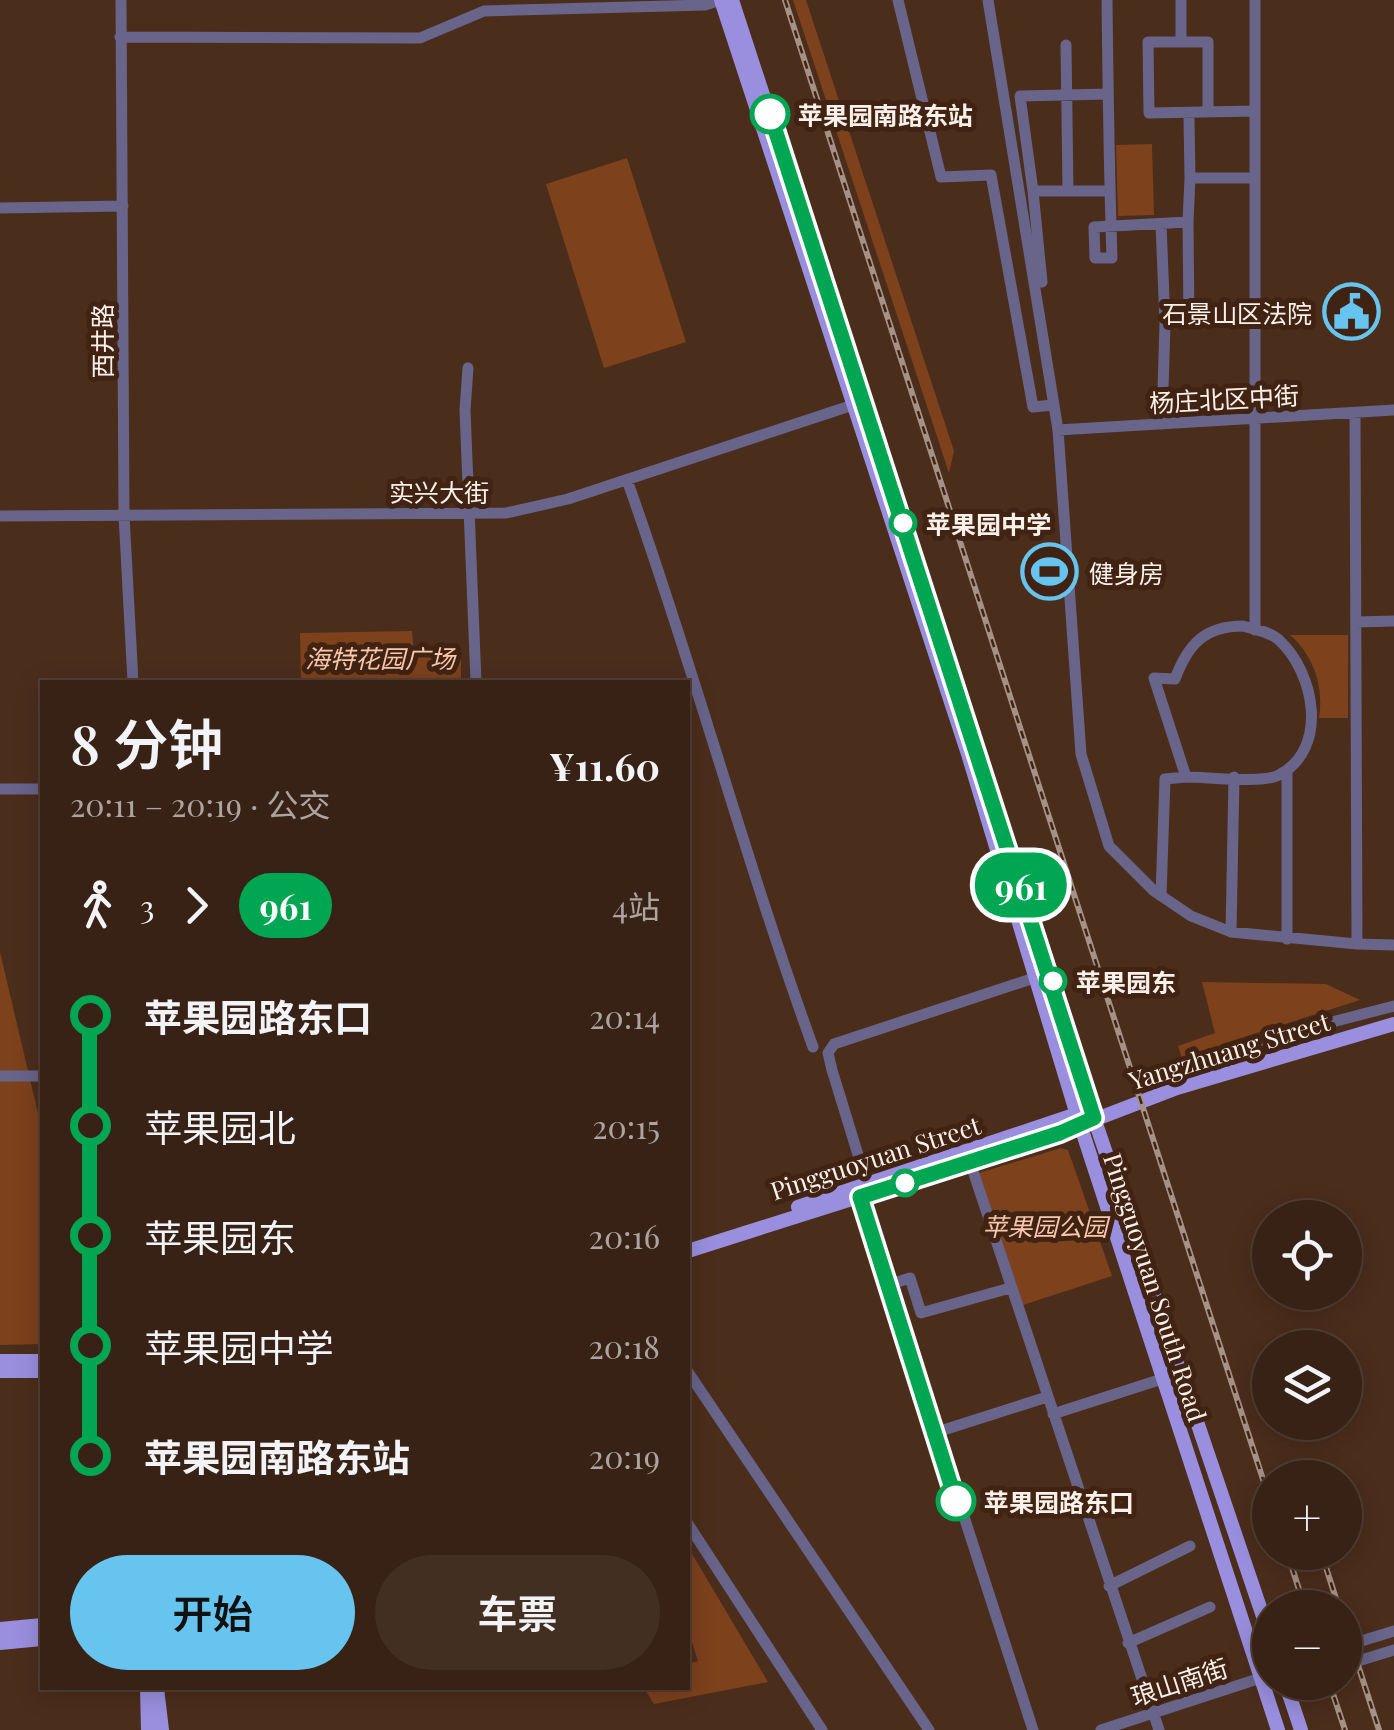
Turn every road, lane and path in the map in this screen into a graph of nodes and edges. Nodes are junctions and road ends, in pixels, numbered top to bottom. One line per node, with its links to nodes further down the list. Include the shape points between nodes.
1 (121, 0): 9 (street, 西井路)
2 (720, 0): 9 (street, via 484,11 420,38); 31 (main road, Pingguoyuan South Road)
3 (732, 0): 31 (main road, Pingguoyuan South Road)
4 (898, 0): 32 (street, via 941,178 991,174 1033,407)
5 (988, 0): 32 (street)
6 (1107, 0): 12 (street)
7 (1181, 0): 10 (street)
8 (1254, 0): 14 (street)
9 (120, 37): 22 (street, 西井路)
10 (1181, 42): 15 (street, via 1208,42); 15 (street, via 1148,42 1149,113)
11 (1066, 45): 13 (street)
12 (1108, 94): 13 (street); 21 (street)
13 (1066, 95): 19 (street, via 1020,96); 20 (street)
14 (1255, 111): 15 (street); 18 (street)
15 (1208, 112)
16 (1189, 118): 17 (street)
17 (1190, 178): 18 (street); 24 (street)
18 (1255, 178): 35 (street)
19 (1033, 191): 20 (street); 26 (street)
20 (1068, 191): 21 (street)
21 (1110, 191): 25 (street, via 1111,226)
22 (123, 206): 23 (street); 40 (street, 西井路)
23 (0, 208)
24 (1188, 222): 25 (street); 28 (street)
25 (1161, 224): 29 (street)
26 (1042, 282)
27 (1238, 320): 28 (street)
28 (1189, 322): 29 (street)
29 (1164, 323): 36 (street)
30 (468, 368): 39 (street)
31 (857, 404): 38 (street, 实兴大街); 57 (main road, Pingguoyuan South Road); 65 (main road, Pingguoyuan South Road, via 1053,981)
32 (1054, 406): 37 (street)
33 (1394, 410): 34 (street, 杨庄北区中街)
34 (1355, 412): 35 (street, 杨庄北区中街); 43 (street)
35 (1255, 418): 36 (street, 杨庄北区中街); 44 (street)
36 (1162, 424): 37 (street, 杨庄北区中街)
37 (1058, 430): 52 (street, via 1081,754 1109,846)
38 (627, 480): 39 (street, 实兴大街, via 540,507); 61 (street)
39 (470, 513): 40 (street, 实兴大街); 46 (street)
40 (124, 515): 41 (street, 实兴大街); 45 (street, 西井路)
41 (0, 516)
42 (1394, 621): 43 (street)
43 (1356, 622): 55 (street)
44 (1255, 630): 47 (street, via 1277,637 1309,692 1311,739); 48 (street, via 1215,627 1189,649 1176,679 1154,678)
45 (132, 680)
46 (476, 680)
47 (1287, 770): 49 (street, via 1275,778); 54 (street)
48 (1186, 777): 49 (street); 52 (street, via 1165,779)
49 (1234, 777): 53 (street)
50 (0, 789): 51 (street)
51 (40, 789)
52 (1161, 896): 53 (street)
53 (1231, 932): 54 (street)
54 (1287, 939): 55 (street)
55 (1357, 944): 56 (street)
56 (1392, 944)
57 (1037, 978): 65 (main road, Pingguoyuan South Road); 67 (street, via 834,1044 828,1053)
58 (1394, 1006): 62 (street, Yangzhuang Street, via 1250,1044)
59 (1394, 1015): 62 (main road, Yangzhuang Street)
60 (1394, 1024): 65 (main road, Yangzhuang Street)
61 (813, 1047)
62 (1213, 1068): 65 (main road, Yangzhuang Street)
63 (0, 1076): 64 (street)
64 (40, 1076)
65 (1085, 1117): 66 (main road, Pingguoyuan Street); 67 (main road, Pingguoyuan Street); 77 (main road, Pingguoyuan South Road); 84 (main road, Pingguoyuan South Road)
66 (970, 1162): 67 (main road, Pingguoyuan Street); 71 (street)
67 (862, 1190): 68 (main road, Pingguoyuan Street); 69 (main road, Pingguoyuan Street); 70 (street)
68 (690, 1241)
69 (690, 1250)
70 (888, 1285): 71 (street, via 910,1278 921,1313); 80 (street)
71 (1010, 1288): 78 (street)
72 (0, 1361): 73 (main road)
73 (40, 1361)
74 (0, 1371): 75 (main road)
75 (40, 1371)
76 (690, 1375): 105 (street)
77 (1162, 1378): 79 (street); 89 (main road, Pingguoyuan South Road)
78 (1047, 1397): 79 (street); 80 (street)
79 (1052, 1414): 83 (street)
80 (934, 1433): 106 (street)
81 (690, 1527): 104 (street)
82 (1190, 1546): 83 (street)
83 (1110, 1586): 93 (street)
84 (1253, 1590)
85 (1210, 1606): 93 (street)
86 (40, 1625): 87 (main road)
87 (0, 1629)
88 (1394, 1631): 91 (street)
89 (1252, 1636)
90 (40, 1639): 92 (main road)
91 (1362, 1641)
92 (0, 1643)
93 (1128, 1643): 101 (street)
94 (1394, 1650): 95 (street)
95 (1362, 1660)
96 (1252, 1681): 101 (street, 琅山南街)
97 (146, 1690): 102 (main road)
98 (158, 1690): 103 (main road)
99 (1271, 1700): 109 (main road, Pingguoyuan South Road)
100 (1292, 1700): 110 (main road)
101 (1154, 1714): 107 (street, 琅山南街); 108 (street)
102 (148, 1730)
103 (162, 1730)
104 (822, 1730)
105 (928, 1730)
106 (1033, 1730)
107 (1101, 1730)
108 (1159, 1730)
109 (1278, 1730)
110 (1301, 1730)

